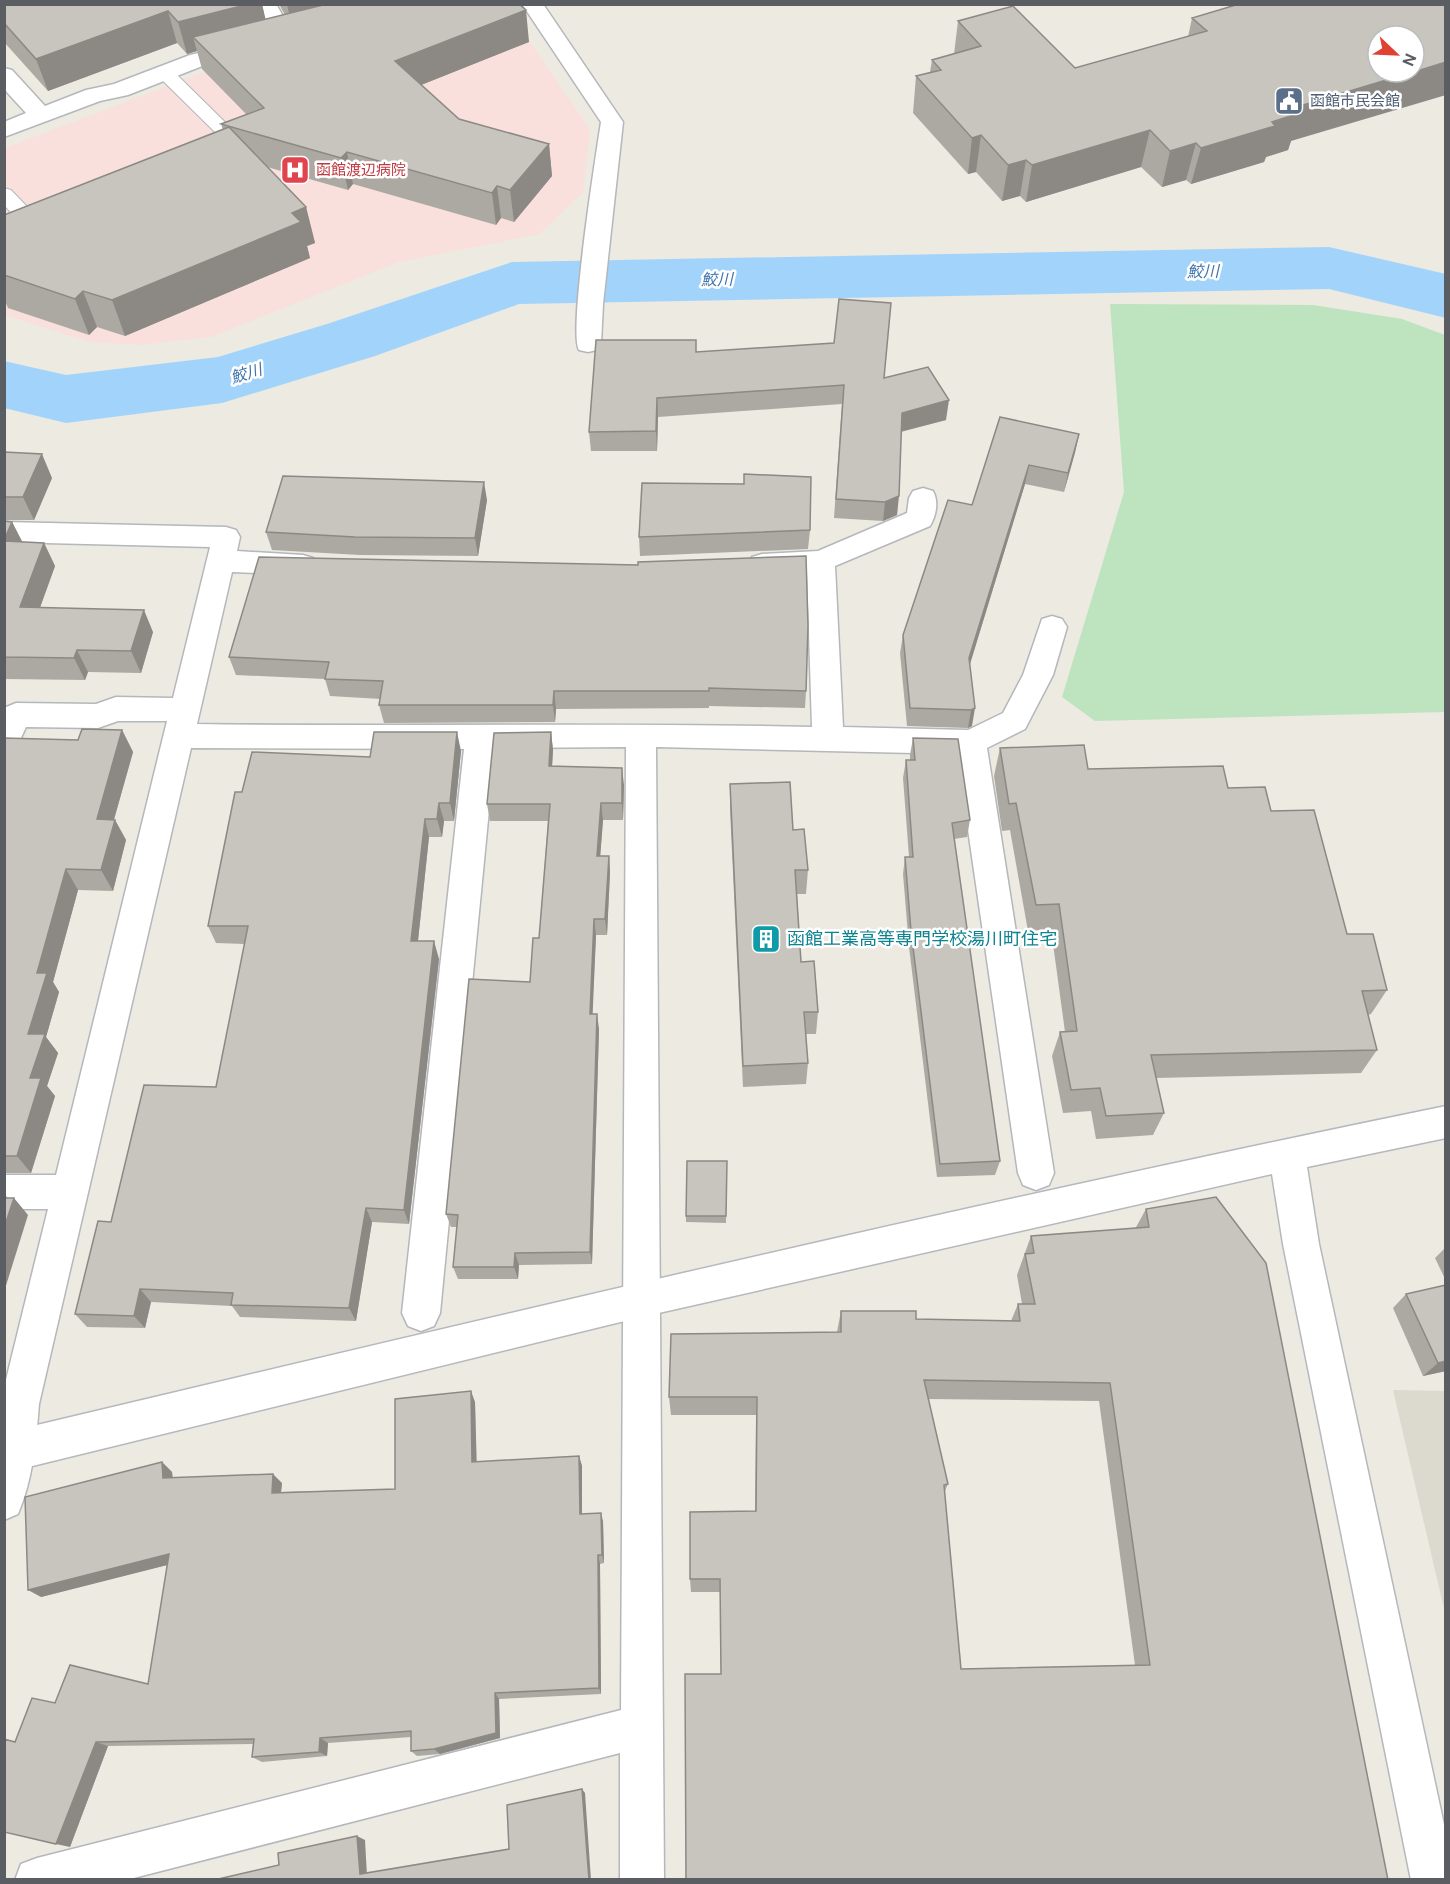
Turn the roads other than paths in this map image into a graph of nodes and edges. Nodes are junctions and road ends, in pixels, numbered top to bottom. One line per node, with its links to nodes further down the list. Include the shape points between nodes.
1 (265, 4): 4 (street)
2 (532, 4): 12 (street, via 612,122)
3 (308, 34): 4 (street)
4 (286, 39): 5 (street)
5 (164, 72): 7 (street); 9 (lane, via 229,135 208,162)
6 (4, 75): 7 (street)
7 (40, 115): 8 (street)
8 (4, 130)
9 (198, 166)
10 (4, 194): 11 (lane, via 37,228)
11 (58, 219)
12 (588, 344)
13 (923, 498): 16 (street, via 920,519)
14 (4, 532): 15 (street, via 226,537)
15 (220, 561): 18 (street); 21 (street)
16 (821, 561): 17 (street); 24 (street)
17 (738, 564)
18 (325, 566)
19 (1052, 627): 25 (street, via 1038,675 1014,721)
20 (10, 711): 21 (street, via 98,716 116,709); 26 (street)
21 (181, 723): 23 (street, via 337,738); 31 (street)
22 (641, 735): 23 (street); 24 (street); 32 (street)
23 (481, 736): 33 (street)
24 (828, 739): 25 (street)
25 (970, 742): 29 (street)
26 (4, 743)
27 (1446, 1122): 28 (street)
28 (1287, 1156): 32 (street); 39 (street, via 1301,1244)
29 (1036, 1173)
30 (4, 1192): 31 (street)
31 (71, 1192): 34 (street)
32 (641, 1299): 34 (street); 36 (street)
33 (421, 1312)
34 (10, 1450): 35 (street)
35 (4, 1500)
36 (643, 1726): 37 (street); 38 (street)
37 (36, 1880)
38 (642, 1880)
39 (1432, 1880)

